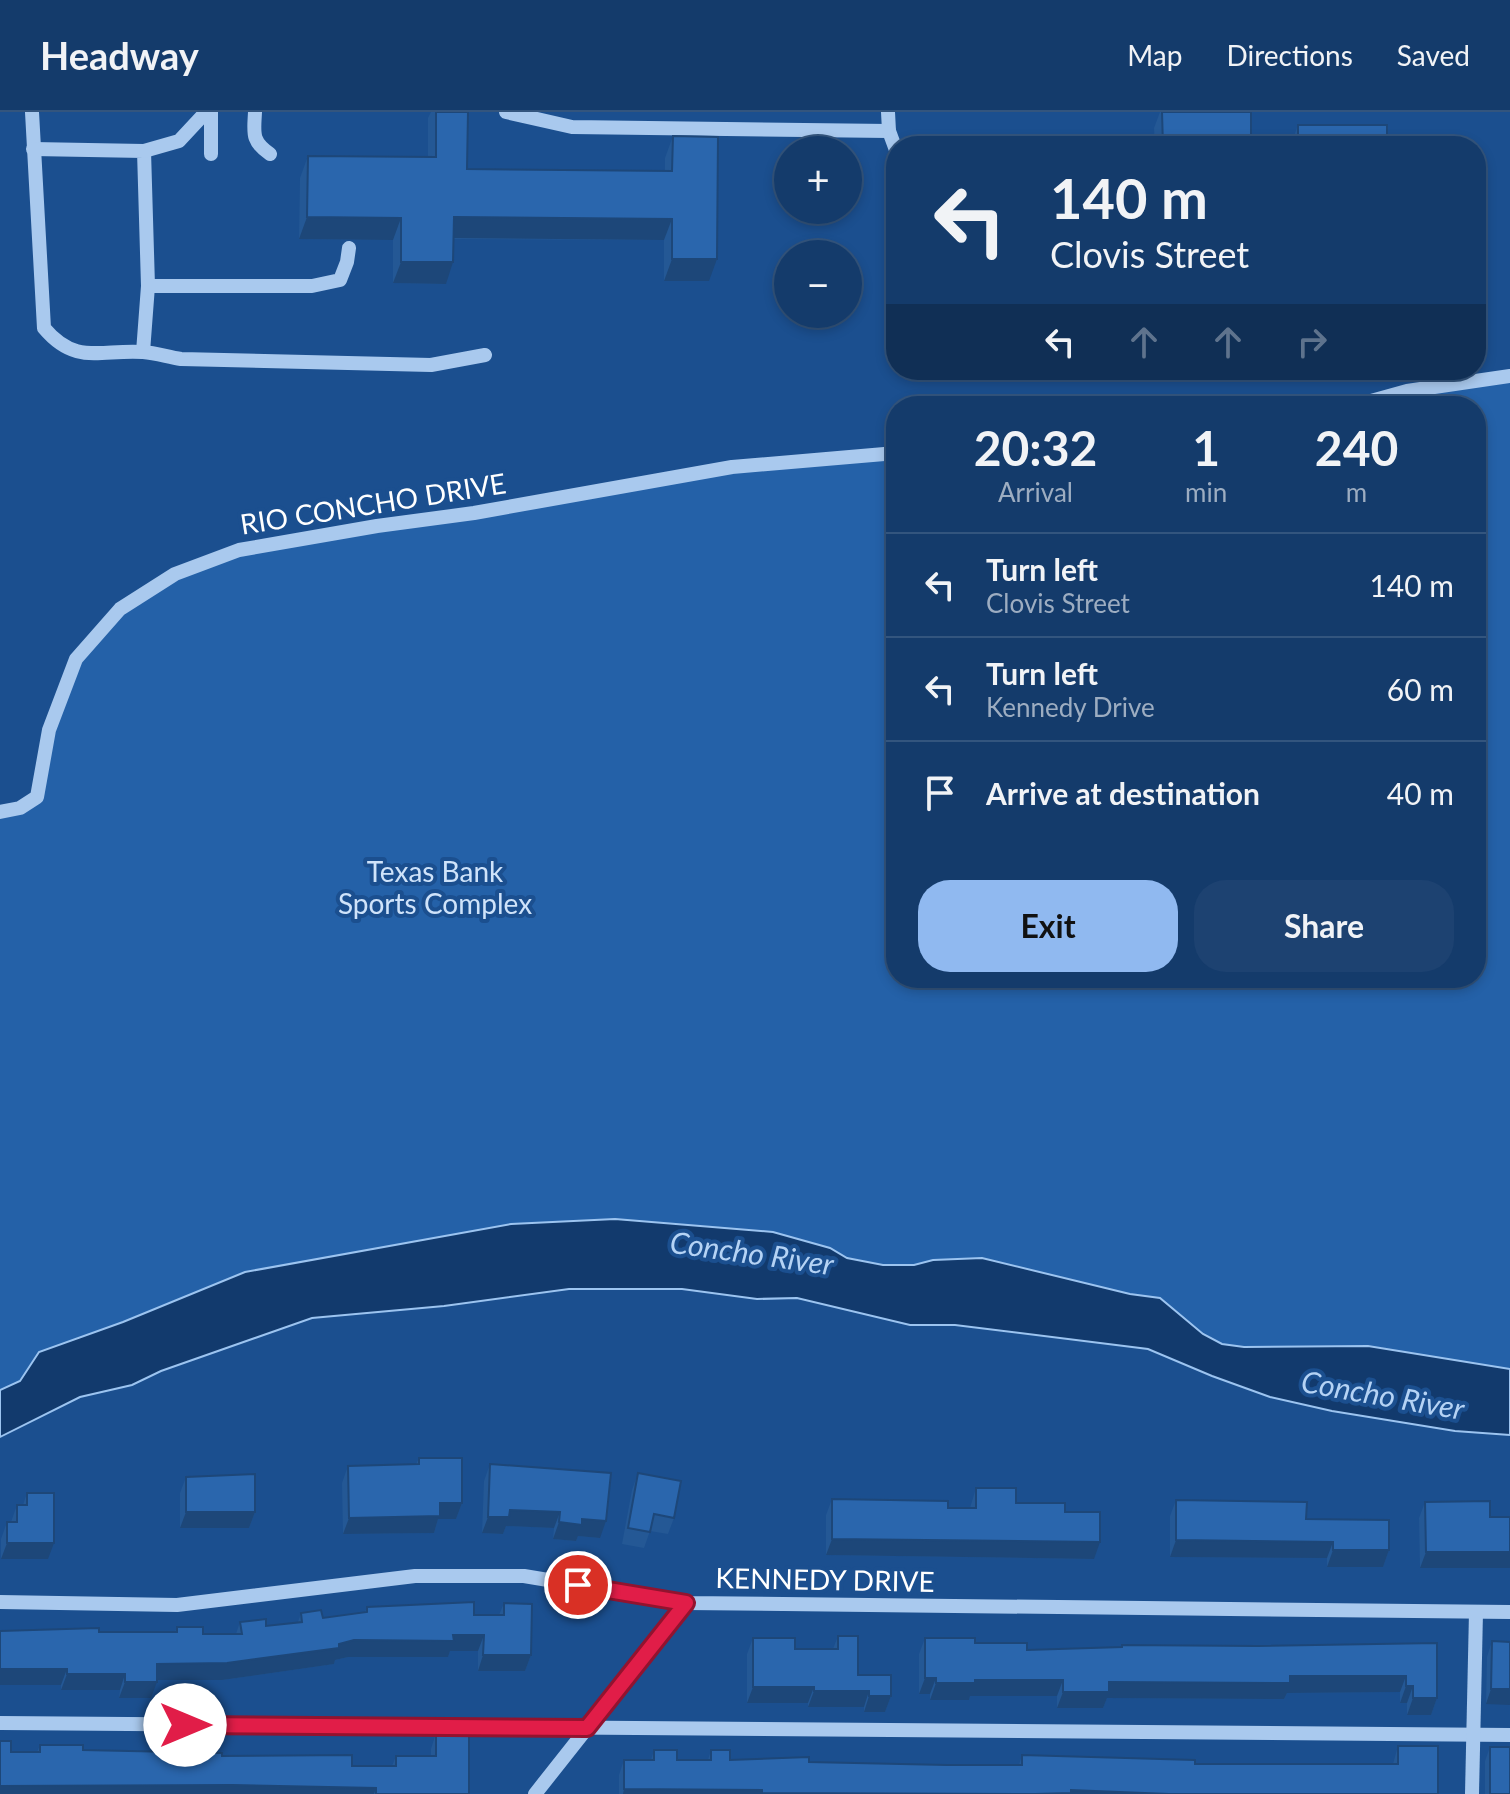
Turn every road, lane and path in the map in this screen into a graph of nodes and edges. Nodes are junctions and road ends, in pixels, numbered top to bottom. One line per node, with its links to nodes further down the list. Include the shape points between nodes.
1 (32, 112): 8 (street)
2 (208, 112): 9 (street, via 179,141); 10 (street)
3 (255, 112): 11 (street, via 254,136)
4 (506, 112): 6 (street, via 572,127)
5 (888, 112): 6 (street)
6 (889, 131): 7 (street)
7 (891, 136)
8 (33, 149): 9 (street); 14 (street, via 44,328 57,343 83,354)
9 (144, 151): 13 (street)
10 (211, 154)
11 (270, 154)
12 (349, 248): 13 (street, via 340,280 312,286)
13 (148, 286): 14 (street)
14 (143, 352): 15 (street, via 181,359 431,365)
15 (485, 355)
16 (1510, 376): 17 (street)
17 (1486, 379)
18 (1483, 380): 19 (street)
19 (1389, 396)
20 (886, 454): 21 (street, RIO CONCHO DRIVE, via 732,467 377,526 239,550 175,574 120,609 76,659 49,730 37,797)
21 (0, 812)
22 (0, 1602): 23 (street, KENNEDY DRIVE, via 177,1605 415,1576 524,1576)
23 (686, 1603): 24 (street, KENNEDY DRIVE); 27 (street)
24 (1476, 1612): 25 (street, KENNEDY DRIVE); 28 (street)
25 (1510, 1612)
26 (0, 1723): 27 (street)
27 (587, 1728): 28 (street); 30 (street)
28 (1473, 1734): 29 (street); 31 (street)
29 (1510, 1735)
30 (535, 1794)
31 (1472, 1794)

